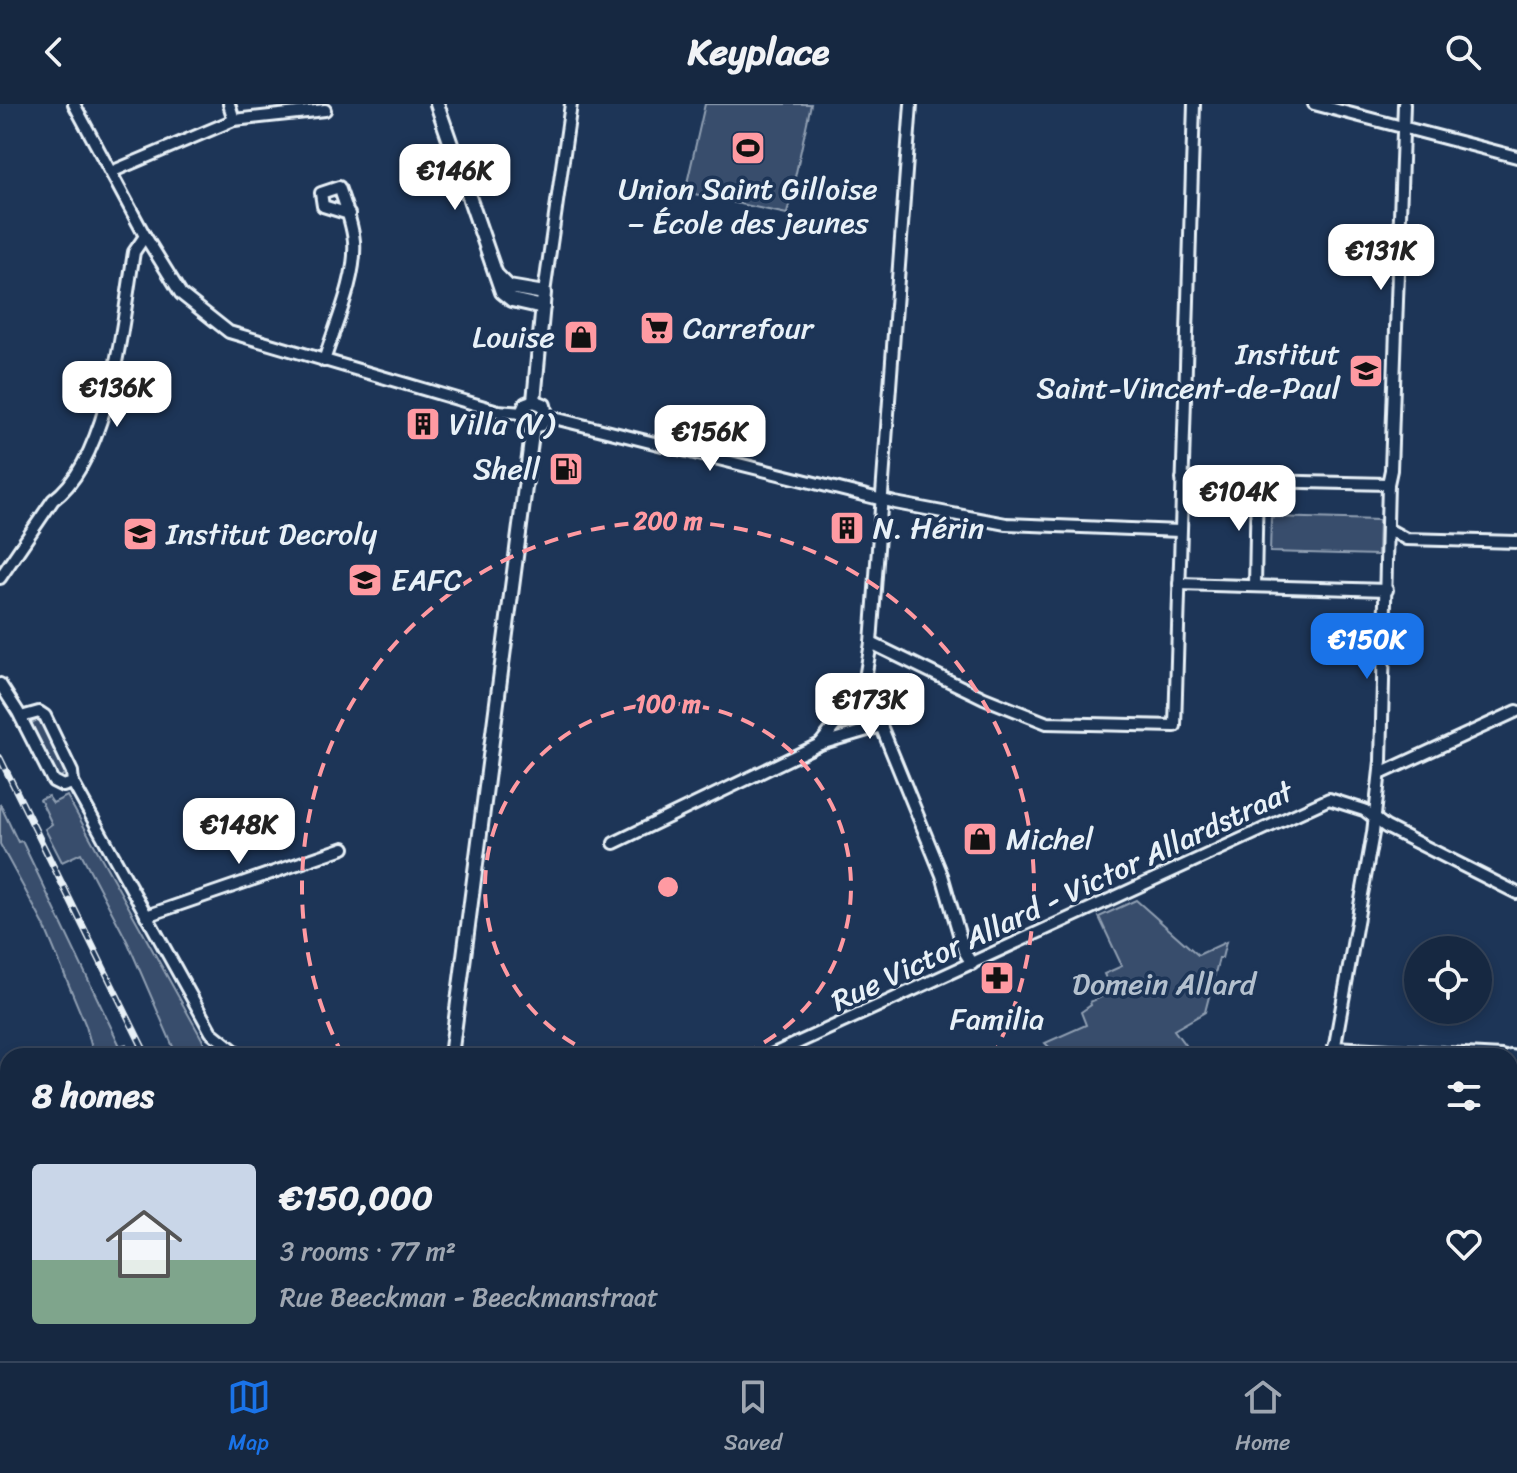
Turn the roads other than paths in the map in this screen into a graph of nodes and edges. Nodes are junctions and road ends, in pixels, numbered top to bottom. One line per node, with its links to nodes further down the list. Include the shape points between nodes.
1 (74, 104): 13 (street)
2 (229, 104): 10 (street)
3 (437, 104): 16 (street)
4 (571, 104): 17 (street)
5 (911, 104): 27 (street)
6 (1194, 104): 24 (street)
7 (1314, 104): 11 (street)
8 (1404, 104): 11 (street)
9 (325, 110): 10 (street)
10 (234, 120): 13 (street)
11 (1404, 126): 12 (street); 26 (street)
12 (1517, 157)
13 (111, 172): 15 (street)
14 (349, 214): 19 (street, via 353,267)
15 (145, 236): 19 (street, via 181,294 229,332); 33 (street, via 134,252 96,439)
16 (496, 274): 17 (street, via 509,287); 18 (street, via 502,292 512,300)
17 (544, 293): 18 (street)
18 (543, 307): 20 (street)
19 (324, 361): 21 (street, via 498,411)
20 (534, 401): 21 (street); 22 (street, via 544,405)
21 (522, 413): 23 (street)
22 (546, 416): 23 (street); 27 (street)
23 (533, 426): 53 (street)
24 (1182, 479): 25 (street); 29 (street)
25 (1257, 482): 26 (street); 35 (street)
26 (1388, 484): 28 (street)
27 (881, 499): 29 (street, via 1006,524); 37 (street)
28 (1388, 529): 30 (street); 32 (street)
29 (1180, 531): 34 (street)
30 (1406, 539): 31 (street); 32 (street)
31 (1517, 542)
32 (1388, 548): 36 (street)
33 (0, 578)
34 (1179, 584): 35 (street); 37 (street, via 1175,726 1047,723)
35 (1255, 586): 36 (street)
36 (1387, 590): 44 (street)
37 (871, 643): 39 (street)
38 (0, 684): 41 (street)
39 (864, 684): 42 (street); 43 (street)
40 (1517, 711): 44 (street)
41 (21, 717): 45 (street, via 53,781); 45 (street, via 39,712 45,716)
42 (881, 726): 43 (street); 51 (street)
43 (820, 744): 47 (street)
44 (1380, 774): 46 (street)
45 (73, 783): 50 (street)
46 (1374, 818): 49 (street, Rue Victor Allard - Victor Allardstraat); 51 (street, Rue Victor Allard - Victor Allardstraat, via 1329,799); 55 (street)
47 (614, 843)
48 (344, 848): 50 (street)
49 (1517, 893)
50 (146, 916): 52 (street, via 211,1032)
51 (972, 964): 54 (street, Rue Victor Allard - Victor Allardstraat)
52 (231, 1048)
53 (452, 1048)
54 (787, 1048)
55 (1335, 1048)

